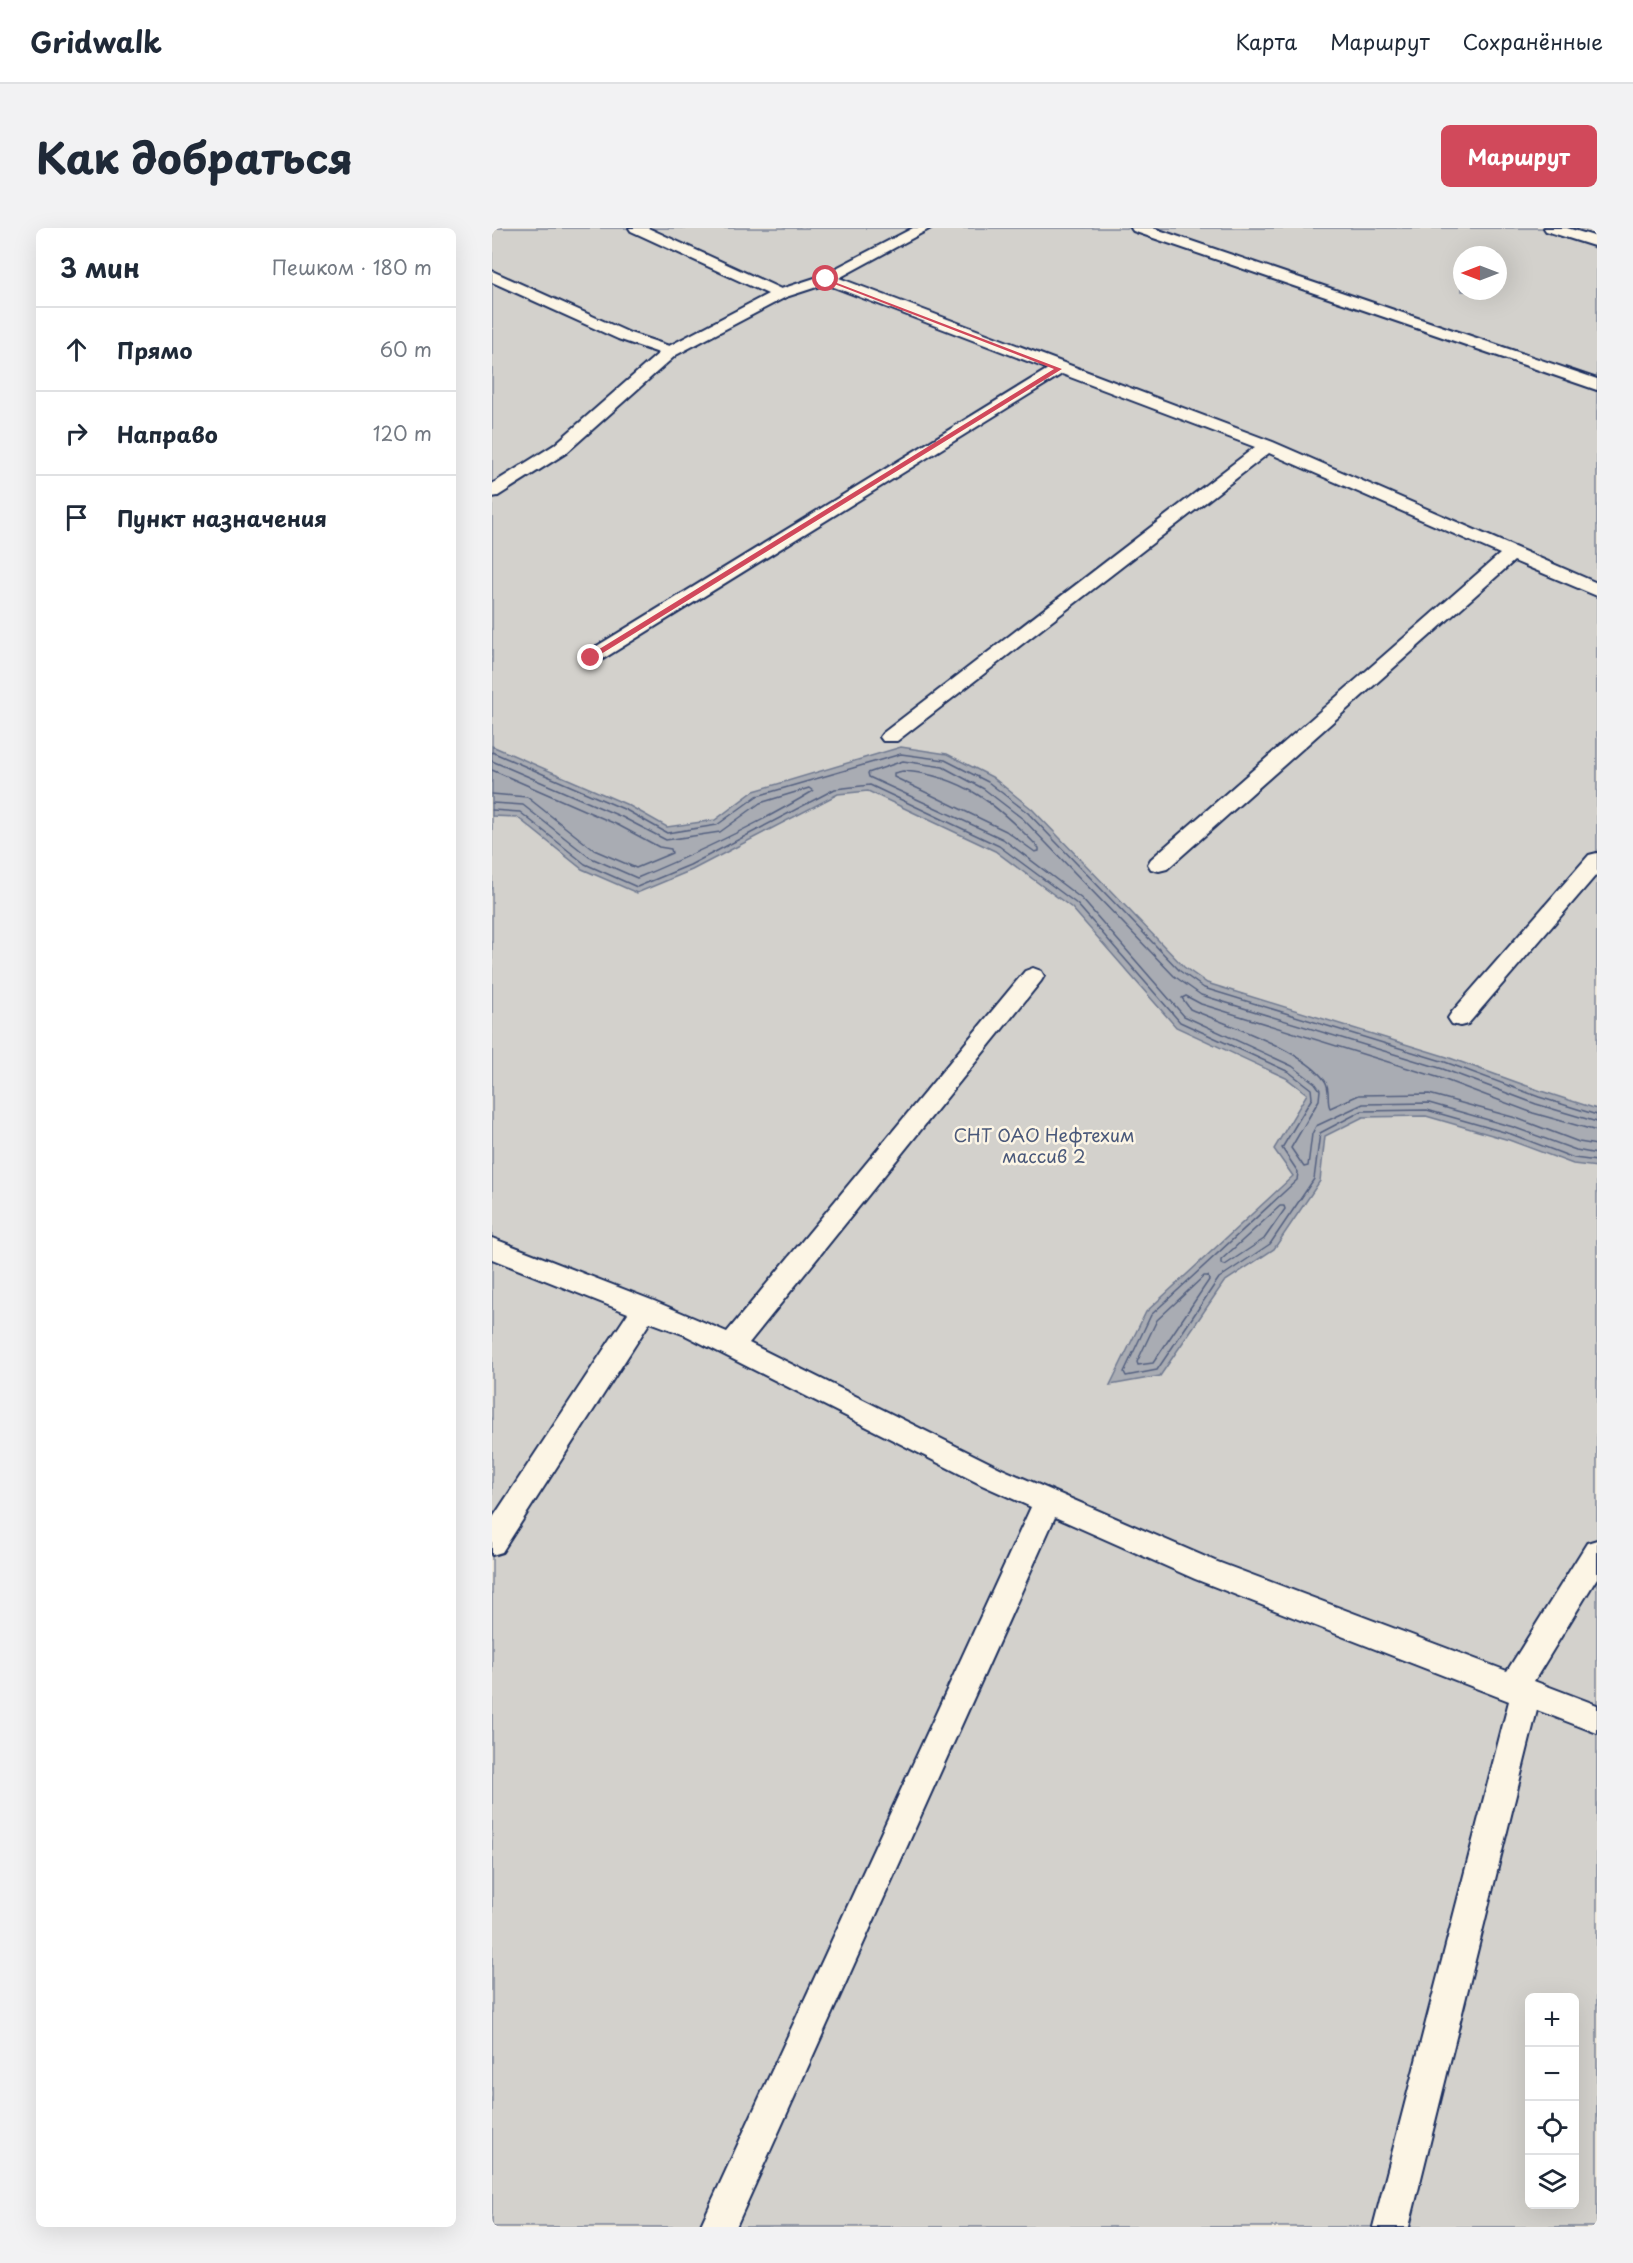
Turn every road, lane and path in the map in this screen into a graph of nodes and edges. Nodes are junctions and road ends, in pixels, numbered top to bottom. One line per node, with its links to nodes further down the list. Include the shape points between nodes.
1 (636, 228): 8 (lane)
2 (924, 228): 7 (lane)
3 (1138, 228): 11 (lane)
4 (1551, 228): 5 (lane)
5 (1597, 242)
6 (492, 276): 9 (lane, via 624,336)
7 (826, 279): 8 (lane); 10 (lane)
8 (780, 294): 9 (lane)
9 (670, 352): 13 (lane, via 560,449)
10 (1059, 369): 12 (lane); 16 (lane)
11 (1597, 385)
12 (1267, 446): 14 (lane); 17 (lane)
13 (492, 492)
14 (1511, 554): 15 (lane); 19 (lane)
15 (1597, 590)
16 (591, 658)
17 (890, 737)
18 (1597, 860): 21 (lane)
19 (1159, 864)
20 (1034, 976): 24 (lane)
21 (1460, 1018)
22 (492, 1248): 23 (lane)
23 (645, 1308): 24 (lane); 26 (lane)
24 (731, 1346): 25 (lane, via 992,1477)
25 (1048, 1501): 28 (lane, via 1205,1570); 30 (lane)
26 (492, 1543)
27 (1597, 1552): 28 (lane)
28 (1519, 1691): 29 (lane); 31 (lane)
29 (1597, 1719)
30 (718, 2227)
31 (1391, 2227)

